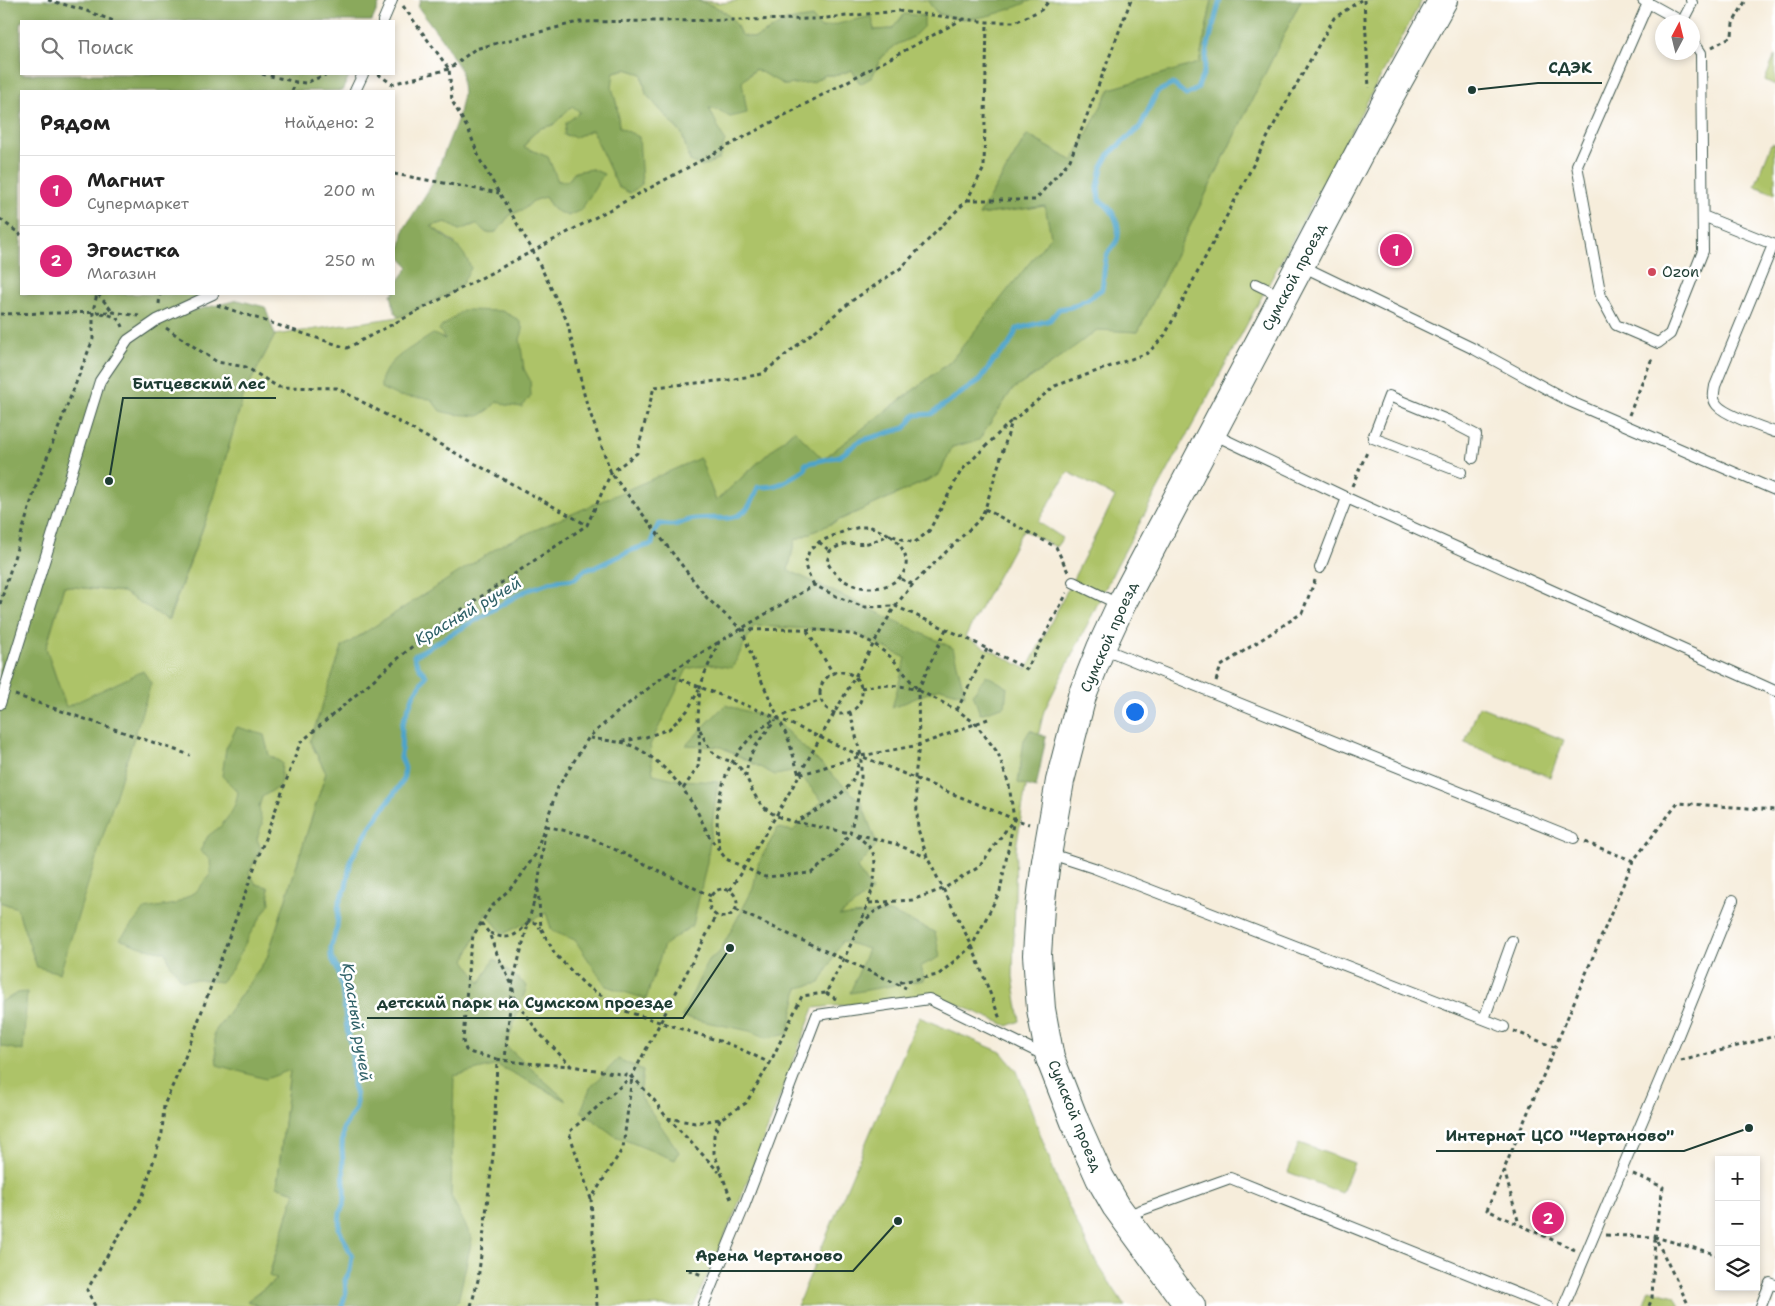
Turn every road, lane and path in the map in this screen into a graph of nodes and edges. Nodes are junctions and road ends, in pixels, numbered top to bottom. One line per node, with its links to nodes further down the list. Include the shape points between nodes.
1 (48, 0): 14 (path)
2 (392, 0): 15 (lane)
3 (1050, 0): 16 (path, via 1041,10 1015,22)
4 (1131, 0): 29 (path, via 1070,160 1036,200)
5 (1363, 0): 26 (path); 49 (path, via 1334,18 1165,335 1148,352 1056,386)
6 (1443, 0): 35 (street, Сумской проезд)
7 (1691, 0): 11 (lane)
8 (1746, 0): 17 (path, via 1733,22 1732,36)
9 (1646, 1): 10 (lane); 48 (lane, via 1577,164 1601,297 1616,325)
10 (1670, 15)
11 (1686, 15)
12 (411, 17): 18 (path)
13 (963, 19): 16 (path); 18 (path, via 899,11 815,19 578,22 475,49); 34 (path)
14 (111, 20)
15 (383, 20)
16 (987, 22): 29 (path, via 984,168)
17 (1701, 53): 30 (lane)
18 (449, 69): 22 (path, via 392,84); 28 (path, via 452,101)
19 (266, 75): 23 (path)
20 (325, 75): 23 (path, via 306,83)
21 (362, 75): 25 (lane)
22 (379, 75)
23 (296, 82): 24 (path)
24 (292, 90)
25 (355, 90)
26 (1369, 92)
27 (395, 174): 28 (path)
28 (499, 193): 34 (path)
29 (967, 200): 56 (path, via 901,268 853,300 762,374 654,387 637,453)
30 (1703, 216): 33 (lane); 48 (lane, via 1703,251 1670,334)
31 (0, 219): 32 (path)
32 (20, 234)
33 (1774, 245): 51 (lane, via 1713,397 1724,411)
34 (533, 251): 41 (path, via 347,348); 56 (path, via 567,321 585,398)
35 (1301, 265): 40 (street, Сумской проезд); 50 (lane, via 1474,349 1569,401)
36 (1256, 284): 40 (lane)
37 (97, 295): 42 (path)
38 (98, 295): 43 (path)
39 (211, 295): 41 (lane)
40 (1284, 297): 52 (street, Сумской проезд)
41 (200, 300): 46 (lane)
42 (93, 312): 43 (path); 44 (path); 45 (path); 69 (path, via 93,339 36,486)
43 (113, 312): 45 (path); 46 (path)
44 (0, 314)
45 (117, 318): 47 (path)
46 (157, 320): 47 (lane); 60 (path, via 171,333 217,362 246,367 278,387 337,388)
47 (128, 340): 86 (lane, via 100,380)
48 (1658, 344): 50 (path)
49 (1012, 421): 59 (path); 61 (path, via 961,471 929,531 914,543)
50 (1624, 425): 57 (lane)
51 (1775, 432)
52 (1212, 434): 58 (lane); 70 (street, Сумской проезд)
53 (1373, 438): 54 (lane, via 1389,396 1476,435); 55 (lane); 58 (path)
54 (1473, 458)
55 (1461, 472)
56 (611, 473): 60 (path); 73 (path, via 707,598)
57 (1775, 490)
58 (1347, 498): 64 (lane); 85 (lane)
59 (985, 509): 66 (path, via 1056,547); 67 (path, via 980,519)
60 (587, 525): 171 (path, via 430,632 300,743 184,1060 164,1105 162,1133 142,1195 87,1290)
61 (890, 535): 62 (path, via 871,527 861,527); 63 (path, via 866,543 839,545); 65 (path, via 903,548 905,555)
62 (819, 542): 63 (path); 68 (path, via 809,551 805,565)
63 (830, 551): 65 (path, via 827,562 839,577 851,583 879,588)
64 (1320, 568): 87 (path, via 1302,612 1221,666)
65 (901, 579): 67 (path)
66 (1072, 582): 70 (lane); 78 (path, via 1027,669)
67 (913, 584): 71 (path)
68 (814, 585): 71 (path, via 864,608); 73 (path)
69 (0, 604)
70 (1121, 605): 77 (street, Сумской проезд)
71 (895, 606): 72 (path); 76 (path)
72 (946, 629): 78 (path); 84 (path)
73 (742, 630): 74 (path); 75 (path); 93 (path)
74 (807, 630): 76 (path, via 856,635); 79 (path)
75 (719, 642): 80 (path); 82 (path)
76 (873, 643): 81 (path); 84 (path, via 892,658)
77 (1101, 648): 87 (lane); 118 (street, Сумской проезд, via 1080,705 1060,780)
78 (987, 649): 90 (path)
79 (833, 673): 81 (path); 88 (path, via 824,680)
80 (667, 674): 82 (path); 97 (path)
81 (854, 676): 83 (path); 92 (path)
82 (700, 688): 93 (path); 96 (path); 99 (path, via 687,711 669,729)
83 (861, 688): 84 (path, via 891,685); 91 (path, via 858,706)
84 (918, 690): 90 (path); 100 (path)
85 (1775, 691)
86 (4, 692): 89 (lane); 101 (path)
87 (1212, 693): 116 (lane)
88 (821, 700): 92 (path); 93 (path)
89 (0, 704)
90 (957, 710): 95 (path)
91 (850, 712): 92 (path); 102 (path)
92 (834, 713): 98 (path)
93 (778, 718): 98 (path); 103 (path, via 760,729); 104 (path); 106 (path, via 755,745 747,763)
94 (988, 719): 95 (path)
95 (975, 723): 100 (path); 111 (path, via 998,753 1009,786)
96 (699, 728): 103 (path, via 710,749); 107 (path, via 698,767)
97 (589, 737): 99 (path); 113 (path, via 558,787)
98 (820, 737): 102 (path); 104 (path)
99 (618, 742): 107 (path, via 648,755)
100 (919, 745): 102 (path); 105 (path)
101 (190, 755)
102 (861, 756): 104 (path); 105 (path); 112 (path, via 853,779 840,793); 114 (path, via 861,778)
103 (732, 761): 106 (path); 117 (path, via 720,789 717,807)
104 (799, 775): 109 (path)
105 (916, 777): 111 (path); 119 (path, via 918,829)
106 (746, 778): 109 (path, via 764,808)
107 (683, 789): 117 (path)
108 (1775, 810): 120 (path, via 1678,803)
109 (776, 816): 112 (path); 121 (path)
110 (1031, 818): 111 (path, via 1029,824)
111 (1014, 819): 124 (path, via 980,867); 137 (path, via 1000,891)
112 (794, 822): 114 (path)
113 (546, 826): 122 (path); 125 (path, via 587,836); 131 (path, via 535,855 516,883 491,907)
114 (850, 833): 115 (path); 121 (path, via 833,856 812,873 765,877)
115 (855, 834): 119 (path, via 896,844); 128 (path, via 873,852 875,868)
116 (1574, 838): 120 (path)
117 (720, 851): 121 (path, via 726,859)
118 (1048, 852): 142 (lane); 148 (street, Сумской проезд, via 1037,955 1041,1009)
119 (927, 857): 124 (path)
120 (1633, 861): 147 (path)
121 (744, 869): 123 (path)
122 (538, 886): 132 (path); 134 (path)
123 (730, 890): 125 (path, via 719,889); 129 (path, via 737,899)
124 (943, 890): 127 (path, via 912,900); 137 (path)
125 (711, 896): 130 (path, via 710,907)
126 (1732, 900): 152 (lane)
127 (896, 901): 128 (path); 133 (path, via 874,912)
128 (869, 902): 133 (path)
129 (736, 910): 130 (path, via 728,916); 138 (path)
130 (717, 915): 143 (path)
131 (481, 923): 135 (path); 149 (path, via 472,936 463,1042 472,1054)
132 (528, 923): 134 (path, via 536,923); 135 (path, via 510,937); 140 (path)
133 (859, 926): 138 (path)
134 (541, 928): 143 (path, via 555,954 585,984 625,1011)
135 (489, 933): 140 (path)
136 (1512, 941): 142 (lane)
137 (972, 946): 139 (path, via 938,975); 146 (path)
138 (844, 958): 139 (path); 151 (path, via 826,993 802,996)
139 (896, 983): 141 (path)
140 (512, 985): 150 (path); 153 (path, via 515,999 538,1032)
141 (928, 999): 146 (lane); 161 (lane, via 817,1015)
142 (1484, 1019): 144 (lane)
143 (661, 1022): 151 (path, via 732,1045); 154 (path)
144 (1504, 1027): 147 (path)
145 (1775, 1036): 152 (path)
146 (1007, 1038): 148 (lane)
147 (1554, 1047): 158 (path)
148 (1050, 1058): 162 (street, Сумской проезд, via 1100,1178)
149 (497, 1059): 150 (path); 172 (path, via 494,1146 478,1280)
150 (505, 1060): 153 (path)
151 (770, 1063): 156 (path, via 746,1103)
152 (1666, 1065): 157 (lane)
153 (571, 1066): 154 (path)
154 (632, 1076): 155 (path); 160 (path, via 623,1148); 160 (path, via 570,1132)
155 (668, 1118): 156 (path, via 695,1123); 159 (path)
156 (720, 1119): 159 (path, via 714,1135 714,1153)
157 (1621, 1169): 164 (lane); 165 (path, via 1663,1187)
158 (1504, 1170): 163 (path); 163 (path, via 1487,1210)
159 (721, 1174): 161 (path, via 734,1205)
160 (591, 1199): 173 (path)
161 (743, 1209): 174 (lane)
162 (1124, 1216): 175 (street, Сумской проезд); 176 (lane, via 1230,1178)
163 (1519, 1225): 166 (path)
164 (1593, 1235): 165 (path); 166 (lane)
165 (1655, 1237): 167 (path); 178 (path); 179 (path)
166 (1585, 1254): 177 (lane)
167 (1715, 1254)
168 (689, 1270): 169 (path)
169 (704, 1276)
170 (1775, 1285): 180 (lane, via 1770,1283)
171 (95, 1306)
172 (471, 1306)
173 (597, 1306)
174 (702, 1306)
175 (1191, 1306)
176 (1548, 1306)
177 (1564, 1306)
178 (1649, 1306)
179 (1689, 1306)
180 (1761, 1306)

